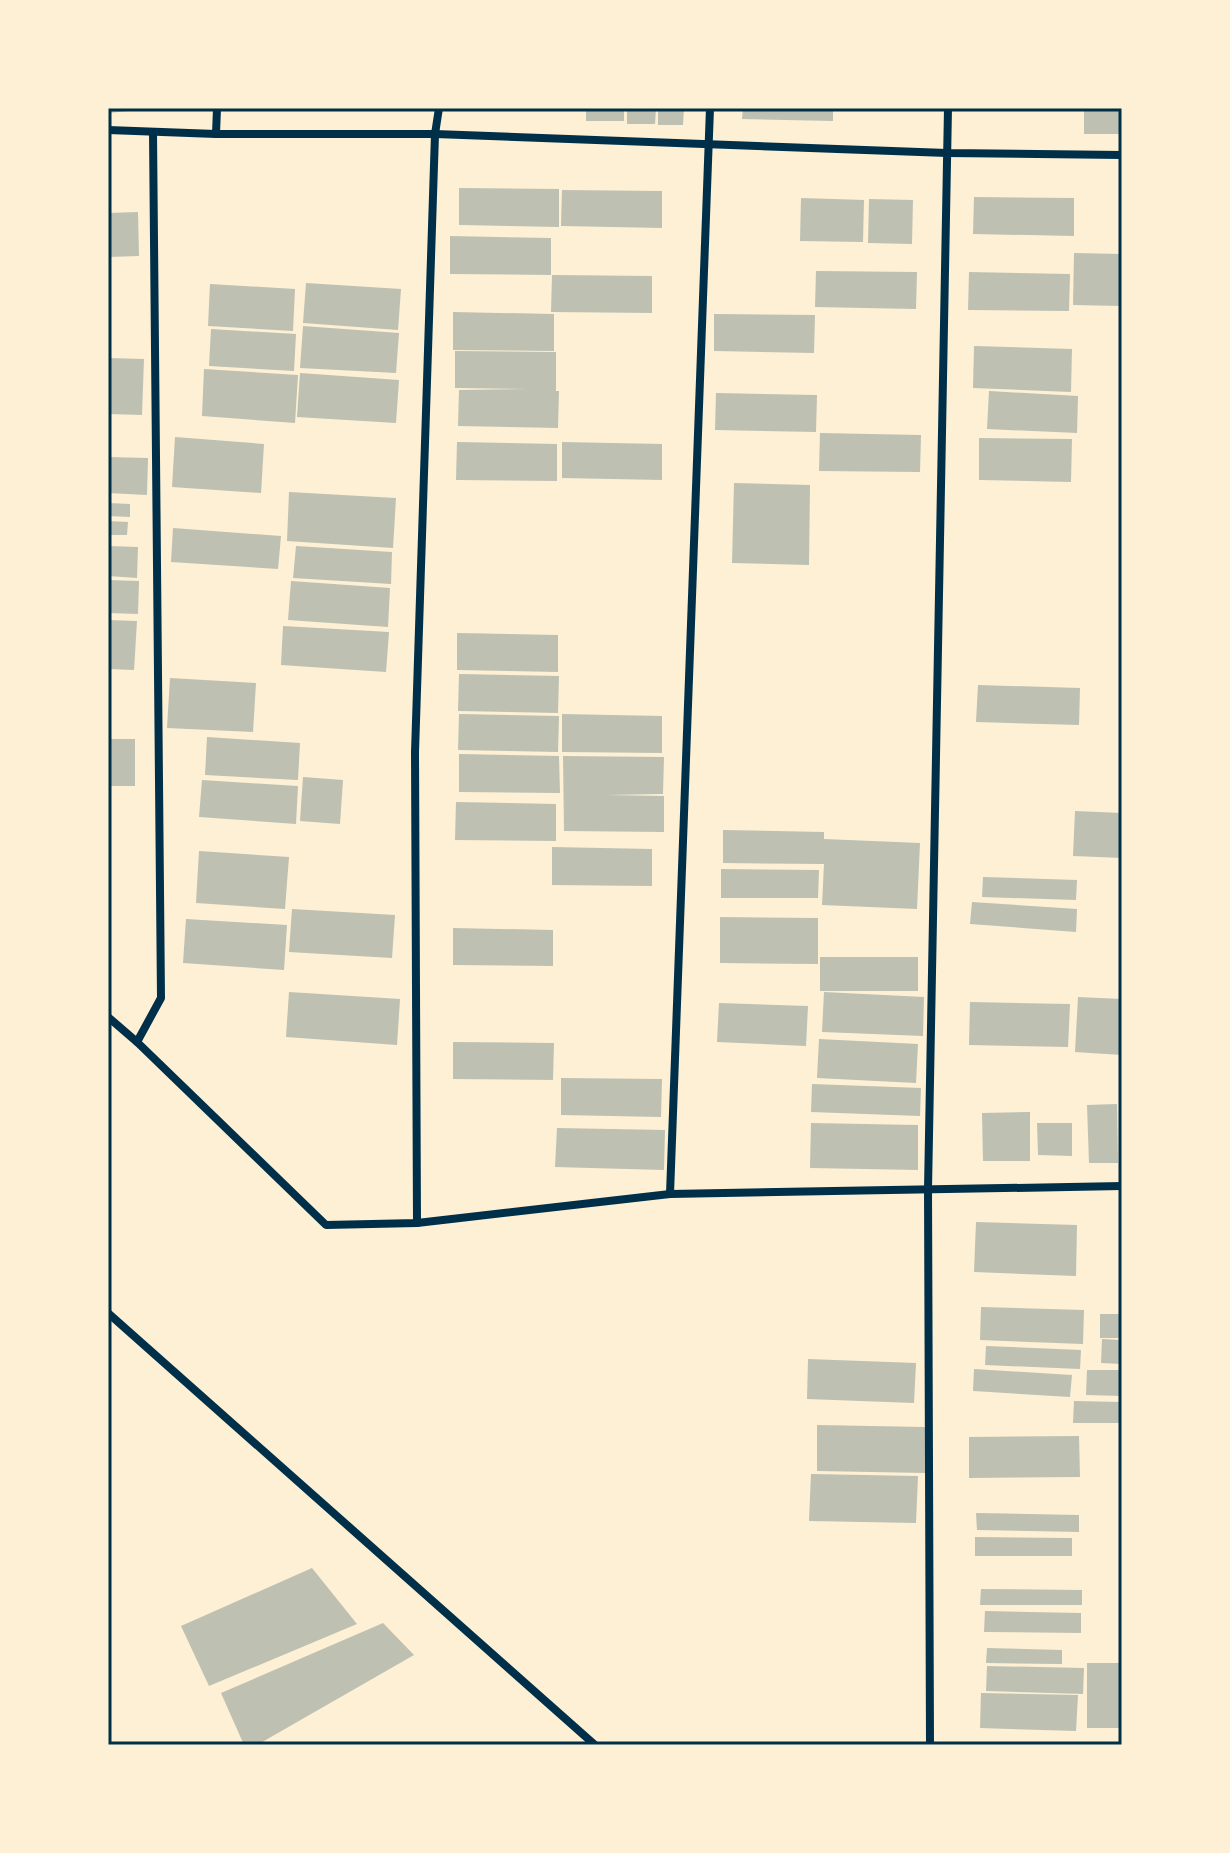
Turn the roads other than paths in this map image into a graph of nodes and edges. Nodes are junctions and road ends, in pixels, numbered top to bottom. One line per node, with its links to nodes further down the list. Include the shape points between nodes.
1 (217, 108): 7 (street)
2 (439, 108): 8 (street)
3 (710, 108): 9 (street)
4 (948, 108): 10 (street)
5 (108, 130): 6 (street)
6 (153, 132): 7 (street); 13 (street, via 161,998)
7 (216, 134): 8 (street)
8 (435, 134): 9 (street); 17 (street, via 415,752)
9 (708, 145): 10 (street); 16 (street)
10 (947, 153): 11 (street); 15 (street)
11 (1122, 155)
12 (108, 1017): 13 (street)
13 (137, 1042): 17 (street, via 326,1225)
14 (1122, 1186): 15 (street)
15 (928, 1189): 16 (street); 20 (street)
16 (670, 1194): 17 (street)
17 (417, 1223)
18 (108, 1313): 19 (street)
19 (595, 1745)
20 (930, 1745)

